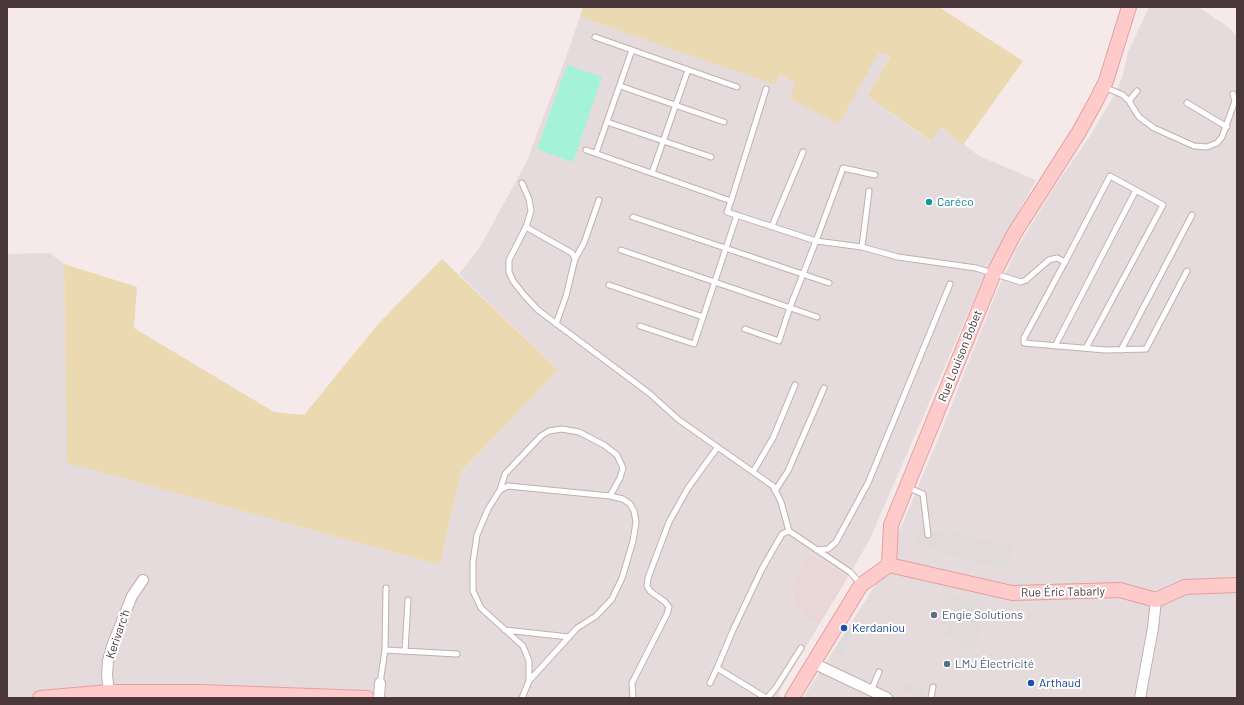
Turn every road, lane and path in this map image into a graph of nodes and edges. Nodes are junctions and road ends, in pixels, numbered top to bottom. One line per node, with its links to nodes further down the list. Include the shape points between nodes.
1 (1130, 7): 7 (street, Rue Louison Bobet)
2 (595, 37): 3 (lane)
3 (632, 50): 4 (lane); 5 (lane)
4 (688, 70): 6 (lane); 13 (lane)
5 (620, 86): 13 (lane); 14 (lane)
6 (737, 87)
7 (1103, 87): 11 (lane, via 1117,91); 41 (street, Rue Louison Bobet, via 1079,132 1014,234)
8 (766, 89): 28 (lane)
9 (1137, 91): 11 (lane)
10 (1233, 94): 16 (lane, via 1235,101)
11 (1129, 100): 16 (lane, via 1145,122 1194,146 1207,147 1217,143)
12 (1187, 103): 16 (lane)
13 (675, 105): 15 (lane); 17 (lane)
14 (607, 122): 17 (lane); 20 (lane)
15 (724, 122)
16 (1227, 128)
17 (663, 141): 21 (lane); 22 (lane)
18 (586, 150): 20 (lane)
19 (803, 152): 32 (lane)
20 (596, 153): 22 (lane)
21 (712, 157)
22 (652, 173): 28 (lane)
23 (875, 175): 34 (lane, via 843,168)
24 (522, 183): 33 (lane, via 531,211)
25 (1136, 190): 39 (lane, via 1110,176); 53 (lane); 54 (lane, via 1163,204)
26 (869, 191): 35 (lane)
27 (599, 200): 38 (lane, via 584,243)
28 (731, 201): 29 (lane, via 727,212)
29 (738, 215): 32 (lane); 36 (lane)
30 (1192, 215): 55 (lane)
31 (634, 218): 36 (lane)
32 (772, 226): 34 (lane)
33 (526, 227): 38 (lane, via 572,253); 50 (lane, via 509,260 509,272 524,295)
34 (816, 241): 35 (lane); 42 (lane)
35 (862, 247): 41 (lane, via 898,257)
36 (726, 248): 42 (lane); 43 (lane)
37 (621, 250): 43 (lane)
38 (575, 259): 50 (lane)
39 (1065, 262): 41 (lane, via 1057,258 1049,260 1021,282); 53 (lane, via 1024,338 1024,343)
40 (1187, 271): 55 (lane, via 1146,349)
41 (994, 273): 60 (street, Rue Louison Bobet)
42 (803, 274): 44 (lane); 47 (lane)
43 (715, 282): 47 (lane); 48 (lane)
44 (829, 283)
45 (950, 284): 66 (lane, via 868,483 836,542 828,549)
46 (609, 285): 48 (lane)
47 (790, 308): 49 (lane); 52 (lane, via 780,341)
48 (703, 317): 51 (lane, via 694,344)
49 (817, 317)
50 (556, 324): 58 (lane, via 649,393 679,420)
51 (640, 326)
52 (745, 329)
53 (1055, 346): 54 (lane)
54 (1086, 348): 55 (lane)
55 (1121, 350)
56 (795, 385): 59 (lane, via 773,438)
57 (824, 388): 62 (lane, via 788,471)
58 (717, 448): 59 (lane); 94 (lane, via 688,488 669,522 648,578 647,586 665,602 668,614 632,683)
59 (753, 472): 62 (lane, via 773,486)
60 (906, 487): 65 (lane, via 923,494); 67 (street, Rue Louison Bobet, via 891,525)
61 (500, 490): 63 (lane, via 508,486); 63 (lane, via 505,474 541,436 549,431 562,429 579,432 617,455 623,468); 74 (lane, via 488,509 477,535 473,562 473,591 481,608)
62 (775, 491): 64 (lane, via 784,509)
63 (610, 496): 75 (lane, via 623,499 634,511 636,522 633,541 622,578 612,600)
64 (789, 530): 66 (lane); 81 (lane, via 782,534 762,569)
65 (928, 535)
66 (817, 550): 69 (lane, via 850,572)
67 (889, 565): 69 (street); 73 (street, Rue Éric Tabarly, via 1012,593 1120,590)
68 (142, 580): 88 (street, Kerivarc'h, via 132,596 112,646 107,675)
69 (861, 584): 80 (street)
70 (1237, 585): 73 (street, via 1185,586)
71 (386, 588): 77 (lane)
72 (408, 600): 78 (lane)
73 (1156, 600): 99 (street)
74 (505, 630): 75 (lane); 83 (lane, via 524,646 529,661)
75 (569, 637): 83 (lane)
76 (801, 648): 95 (lane)
77 (385, 650): 78 (lane); 84 (lane)
78 (405, 651): 79 (lane)
79 (457, 654)
80 (813, 663): 87 (street); 96 (street)
81 (717, 668): 85 (lane); 95 (lane)
82 (879, 672): 87 (lane)
83 (529, 681): 93 (lane)
84 (380, 683): 92 (street)
85 (710, 683)
86 (933, 687): 98 (lane)
87 (871, 691): 97 (street)
88 (109, 692): 89 (street); 91 (street, via 200,692)
89 (61, 697): 90 (street)
90 (40, 698)
91 (367, 698)
92 (379, 698)
93 (522, 698)
94 (633, 698)
95 (767, 698)
96 (792, 698)
97 (886, 698)
98 (931, 698)
99 (1140, 698)

